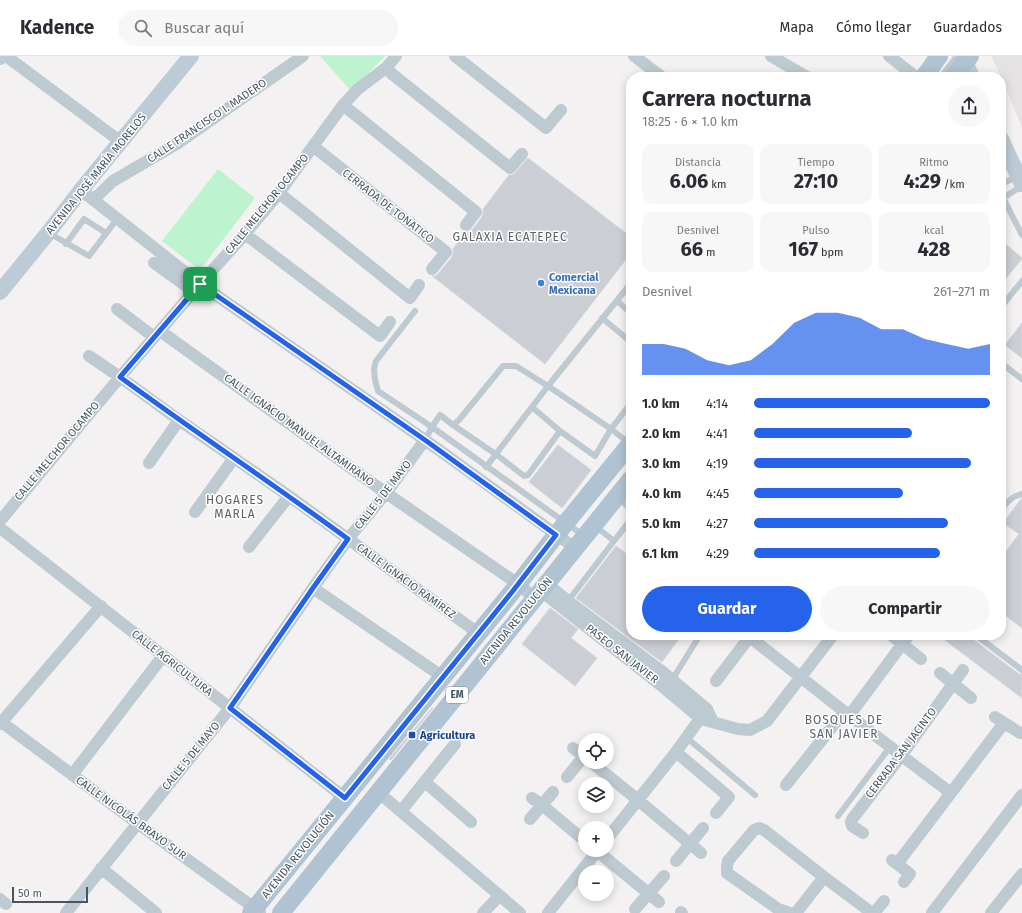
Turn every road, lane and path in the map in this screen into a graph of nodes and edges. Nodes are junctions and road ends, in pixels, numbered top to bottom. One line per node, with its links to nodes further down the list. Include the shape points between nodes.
1 (6, 56): 19 (street)
2 (191, 56): 19 (main road, AVENIDA JOSÉ MARÍA MORELOS)
3 (303, 56): 28 (street, CALLE FRANCISCO I. MADERO, via 178,143 113,181)
4 (396, 56): 11 (street, CALLE MELCHOR OCAMPO)
5 (455, 56): 18 (street, via 546,128)
6 (634, 56): 12 (street)
7 (771, 56): 13 (street)
8 (889, 56): 14 (street)
9 (965, 61): 10 (main road); 16 (lane)
10 (944, 66): 15 (main road)
11 (387, 67): 17 (street, CALLE MELCHOR OCAMPO, via 358,88); 22 (street, via 392,74 510,168)
12 (655, 72)
13 (798, 72)
14 (910, 72)
15 (933, 72)
16 (948, 72)
17 (343, 105): 20 (street, CALLE MELCHOR OCAMPO); 31 (street, via 476,212)
18 (561, 110)
19 (121, 142): 25 (main road, AVENIDA JOSÉ MARÍA MORELOS)
20 (313, 146): 26 (street, CALLE MELCHOR OCAMPO); 38 (street, CERRADA DE TONATICO, via 446,252)
21 (1006, 150): 23 (main road)
22 (522, 154)
23 (1021, 182): 24 (lane); 27 (lane)
24 (1006, 184)
25 (80, 190): 28 (street); 32 (main road, AVENIDA JOSÉ MARÍA MORELOS)
26 (279, 192): 34 (street, CALLE MELCHOR OCAMPO); 40 (street, via 410,298)
27 (1006, 193)
28 (93, 200): 30 (street)
29 (1006, 204): 35 (lane)
30 (116, 219): 33 (lane); 41 (street)
31 (466, 225)
32 (48, 233): 36 (lane); 43 (main road, AVENIDA JOSÉ MARÍA MORELOS)
33 (106, 234): 36 (lane, via 89,256); 36 (lane, via 84,218)
34 (245, 234): 41 (street, CALLE MELCHOR OCAMPO); 50 (street, via 380,336)
35 (1022, 235)
36 (66, 244)
37 (154, 263): 41 (street)
38 (432, 268)
39 (1022, 281): 45 (lane)
40 (419, 285)
41 (196, 288): 51 (street, CALLE MELCHOR OCAMPO); 65 (street)
42 (626, 289): 44 (lane)
43 (0, 292)
44 (617, 301): 46 (lane); 49 (lane)
45 (1006, 301)
46 (626, 309)
47 (118, 310): 51 (street, CALLE IGNACIO MANUEL ALTAMIRANO)
48 (415, 311): 62 (lane, via 376,361 375,380 378,391)
49 (602, 318): 52 (lane); 57 (lane)
50 (390, 322)
51 (157, 334): 55 (street, CALLE MELCHOR OCAMPO); 74 (street, CALLE IGNACIO MANUEL ALTAMIRANO)
52 (626, 338)
53 (89, 356): 55 (street, CALLE IGNACIO RAMÍREZ)
54 (1006, 367): 56 (lane)
55 (120, 377): 60 (street, CALLE IGNACIO RAMÍREZ); 81 (street, CALLE MELCHOR OCAMPO)
56 (1022, 379)
57 (548, 386): 58 (lane); 61 (lane, via 516,366 503,366); 63 (lane)
58 (532, 407): 64 (lane); 68 (lane)
59 (626, 410): 63 (lane)
60 (179, 420): 69 (street, CALLE IGNACIO RAMÍREZ); 70 (street)
61 (453, 425): 62 (lane, via 440,415); 68 (lane)
62 (432, 427): 65 (lane); 71 (lane)
63 (611, 429): 64 (lane, via 595,456); 66 (lane)
64 (560, 430): 68 (lane, via 528,475 524,476)
65 (425, 440): 74 (street, CALLE 5 DE MAYO); 84 (street)
66 (626, 440)
67 (626, 451): 84 (main road, AVENIDA REVOLUCIÓN / EM)
68 (497, 455): 71 (lane)
69 (234, 458): 76 (street, CALLE IGNACIO RAMÍREZ); 80 (street)
70 (149, 463)
71 (486, 467): 84 (lane)
72 (626, 482): 84 (lane)
73 (626, 483): 77 (main road, AVENIDA REVOLUCIÓN / EM)
74 (386, 493): 85 (street, CALLE 5 DE MAYO); 89 (street, CALLE IGNACIO MANUEL ALTAMIRANO)
75 (1022, 494): 78 (lane, via 1016,495)
76 (289, 496): 85 (street, CALLE IGNACIO RAMÍREZ); 87 (street)
77 (616, 497): 79 (lane); 84 (main road, AVENIDA REVOLUCIÓN / EM)
78 (1006, 503)
79 (626, 505)
80 (195, 512)
81 (0, 521)
82 (0, 528): 91 (street, CALLE AGRICULTURA)
83 (625, 528): 86 (lane)
84 (572, 535): 86 (lane); 89 (main road, AVENIDA REVOLUCIÓN / EM); 89 (main road, AVENIDA REVOLUCIÓN / EM)
85 (348, 539): 88 (street, CALLE 5 DE MAYO); 92 (street, CALLE IGNACIO RAMÍREZ)
86 (614, 541): 90 (lane)
87 (250, 547)
88 (313, 588): 105 (street); 111 (street, CALLE 5 DE MAYO)
89 (533, 588): 90 (street, PASEO SAN JAVIER); 92 (main road, AVENIDA REVOLUCIÓN / EM); 101 (street, PASEO SAN JAVIER); 129 (main road, AVENIDA REVOLUCIÓN / EM); 163 (lane); 166 (lane)
90 (568, 602): 101 (street, PASEO SAN JAVIER)
91 (101, 606): 99 (street, CALLE AGRICULTURA); 114 (street)
92 (478, 633): 105 (main road, AVENIDA REVOLUCIÓN / EM)
93 (697, 640): 107 (lane)
94 (747, 640): 108 (street)
95 (755, 640): 106 (street)
96 (828, 640): 106 (street, PASEO SAN JAVIER)
97 (905, 640): 100 (street); 113 (street)
98 (982, 640): 103 (lane)
99 (163, 656): 111 (street, CALLE AGRICULTURA); 125 (street)
100 (921, 659)
101 (649, 668): 107 (street, PASEO SAN JAVIER); 112 (street, PASEO SAN JAVIER, via 666,689)
102 (963, 670): 109 (street, CERRADA SAN JACINTO)
103 (1022, 670)
104 (940, 673): 109 (street)
105 (443, 677): 134 (main road, AVENIDA REVOLUCIÓN / EM)
106 (800, 678): 112 (street, PASEO SAN JAVIER, via 767,722 750,730 714,722); 113 (street)
107 (672, 680): 112 (street, PASEO SAN JAVIER)
108 (716, 681)
109 (952, 684): 110 (street); 122 (street, CERRADA SAN JACINTO)
110 (971, 698)
111 (230, 708): 134 (street, CALLE AGRICULTURA); 143 (street, CALLE 5 DE MAYO)
112 (704, 714): 116 (street)
113 (846, 714): 118 (street); 128 (street)
114 (1, 723): 125 (street, CALLE NICOLÁS BRAVO SUR)
115 (1020, 733): 131 (street, via 1000,720)
116 (687, 738): 121 (street); 132 (lane)
117 (455, 744): 127 (street)
118 (890, 747): 122 (street); 140 (lane)
119 (573, 748): 120 (street)
120 (578, 752)
121 (676, 752): 136 (street); 139 (street, via 729,797)
122 (901, 756): 131 (street); 146 (street, CERRADA SAN JACINTO, via 851,822 852,826)
123 (578, 766): 126 (street)
124 (600, 769): 136 (street)
125 (72, 775): 143 (street, CALLE NICOLÁS BRAVO SUR)
126 (567, 777)
127 (425, 782): 138 (street); 142 (street)
128 (786, 785)
129 (378, 792): 138 (street); 167 (main road, AVENIDA REVOLUCIÓN / EM)
130 (553, 792): 137 (street)
131 (951, 793): 157 (street, via 894,862 910,874)
132 (755, 795)
133 (1022, 795): 174 (street)
134 (345, 798): 163 (main road, AVENIDA REVOLUCIÓN / EM)
135 (532, 798): 137 (street)
136 (638, 800): 145 (street); 148 (street)
137 (542, 805): 141 (street); 147 (street)
138 (401, 811): 159 (street)
139 (716, 813)
140 (838, 816)
141 (530, 819)
142 (471, 822)
143 (137, 823): 153 (street, CALLE 5 DE MAYO); 163 (street, CALLE NICOLÁS BRAVO SUR)
144 (703, 828): 148 (street)
145 (614, 830)
146 (863, 833)
147 (578, 835)
148 (691, 844): 149 (street); 152 (street)
149 (701, 853)
150 (592, 857): 170 (street)
151 (605, 857): 158 (street)
152 (676, 861)
153 (101, 868): 164 (street, CALLE 5 DE MAYO); 165 (street)
154 (1022, 874): 175 (street)
155 (664, 876): 158 (street)
156 (824, 877): 171 (street, via 764,830 754,830 728,867 778,909); 172 (street); 173 (street)
157 (904, 882)
158 (648, 894): 161 (street); 162 (street)
159 (499, 896): 168 (street); 169 (street)
160 (884, 901): 173 (street)
161 (658, 902)
162 (635, 909)
163 (257, 912)
164 (66, 913)
165 (156, 913)
166 (275, 913)
167 (281, 913)
168 (483, 913)
169 (520, 913)
170 (548, 913)
171 (790, 913)
172 (796, 913)
173 (873, 913)
174 (932, 913)
175 (992, 913)

